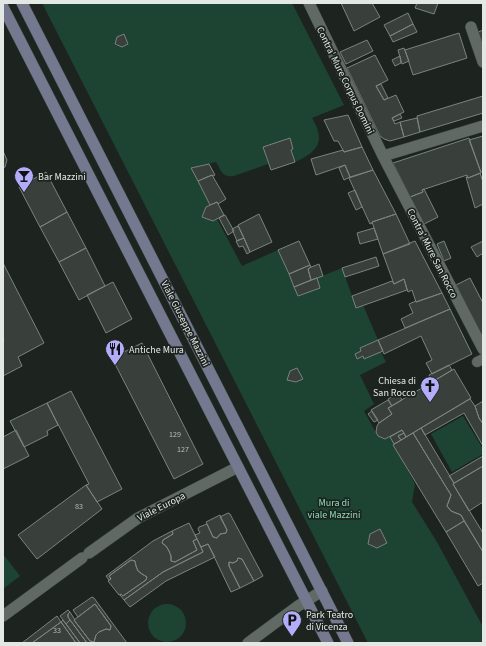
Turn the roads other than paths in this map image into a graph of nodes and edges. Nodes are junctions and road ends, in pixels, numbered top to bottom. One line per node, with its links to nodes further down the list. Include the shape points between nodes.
1 (22, 3): 10 (main road, Viale Giuseppe Mazzini)
2 (309, 3): 7 (street, Contra' Mure Corpus Domini)
3 (3, 7): 9 (main road, Viale Giuseppe Mazzini)
4 (471, 27): 5 (street)
5 (483, 62)
6 (483, 126): 7 (street)
7 (383, 156): 8 (street, Contra' Mure San Rocco)
8 (483, 349)
9 (238, 467): 11 (main road, Viale Giuseppe Mazzini); 12 (street, Viale Europa, via 138,518)
10 (322, 591): 11 (street); 15 (main road, Viale Giuseppe Mazzini)
11 (306, 601): 13 (street); 14 (main road, Viale Giuseppe Mazzini)
12 (3, 616)
13 (248, 643)
14 (328, 643)
15 (348, 643)

